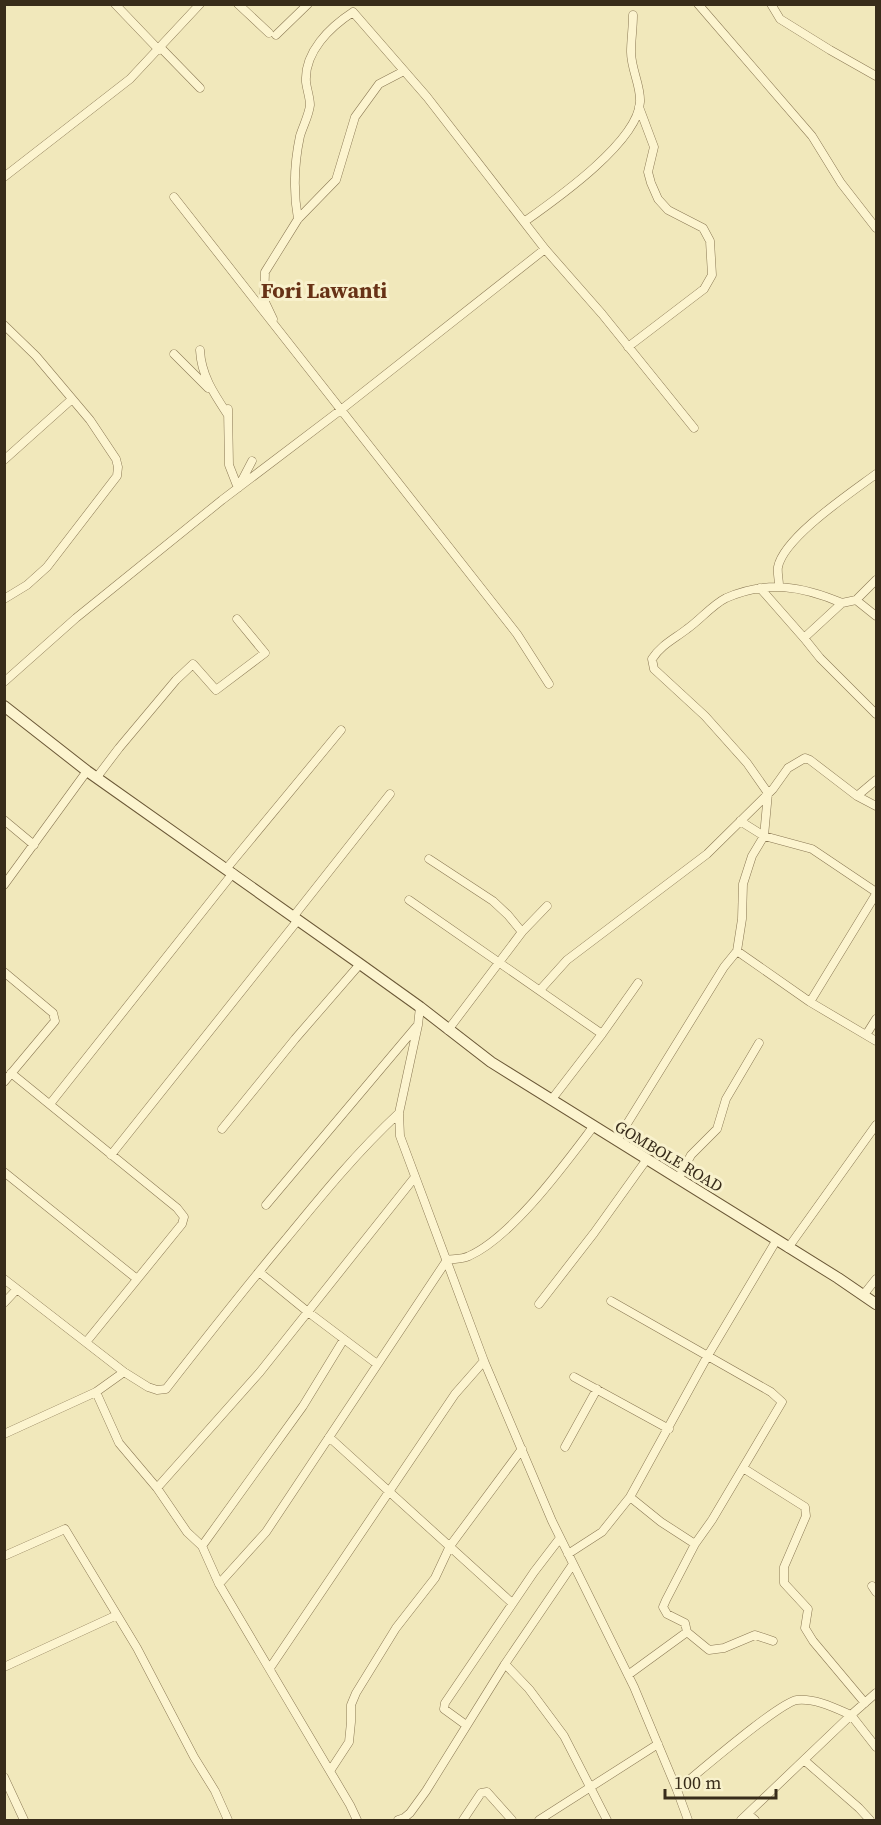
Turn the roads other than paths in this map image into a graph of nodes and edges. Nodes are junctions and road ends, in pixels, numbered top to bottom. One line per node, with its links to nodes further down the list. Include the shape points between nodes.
1 (115, 4): 8 (street)
2 (200, 4): 8 (street)
3 (238, 4): 4 (street, via 273,34)
4 (308, 4)
5 (698, 4): 17 (street, via 812,136 841,183)
6 (771, 4): 10 (street, via 780,19)
7 (633, 15): 12 (street, via 631,52)
8 (160, 49): 11 (street); 13 (street, via 130,79)
9 (404, 70): 15 (street, via 379,84 355,117 336,180); 15 (street, via 353,12 320,40 306,80 310,105 300,135 294,180); 16 (street)
10 (876, 76)
11 (200, 88)
12 (639, 106): 16 (street, via 632,125 609,154); 21 (street, via 654,147 648,172 651,183 668,210 702,228 710,241 712,275 704,289)
13 (4, 177)
14 (174, 197): 20 (street)
15 (298, 219): 20 (street, via 265,272 264,300)
16 (524, 222): 18 (street)
17 (875, 223)
18 (545, 249): 21 (street); 26 (street)
19 (4, 325): 25 (street, via 36,356)
20 (280, 334): 26 (street)
21 (628, 347): 27 (street)
22 (200, 350): 24 (street, via 201,364)
23 (174, 354): 24 (street)
24 (215, 396): 31 (street, via 228,413 230,465)
25 (71, 400): 28 (street); 35 (street, via 116,459 117,476 47,567)
26 (342, 409): 31 (street); 42 (street, via 517,634)
27 (694, 428)
28 (4, 460)
29 (252, 461): 31 (street)
30 (876, 474): 33 (street, via 802,531 778,567)
31 (238, 488): 41 (street, via 76,618)
32 (876, 580): 36 (street)
33 (779, 585): 34 (street); 37 (street)
34 (760, 588): 40 (street); 48 (street, via 725,598 661,647 652,663 747,763)
35 (4, 599)
36 (856, 600): 37 (street); 38 (street)
37 (842, 603): 40 (street)
38 (876, 616)
39 (237, 619): 46 (street, via 265,652 216,690 193,664)
40 (804, 638): 44 (street)
41 (4, 682)
42 (549, 684)
43 (4, 706): 46 (street, GOMBOLE ROAD)
44 (876, 714)
45 (341, 730): 57 (street)
46 (92, 774): 55 (street); 57 (street, GOMBOLE ROAD)
47 (876, 780): 50 (street)
48 (768, 793): 50 (street, via 788,768 805,758); 53 (street); 54 (street)
49 (390, 794): 62 (street)
50 (857, 796): 51 (street)
51 (876, 806)
52 (4, 820): 55 (street)
53 (740, 821): 54 (street); 69 (street, via 707,854 567,960)
54 (764, 837): 59 (street, via 812,849); 64 (street, via 744,878)
55 (34, 845): 58 (street)
56 (429, 859): 63 (street, via 493,901)
57 (230, 871): 62 (street, GOMBOLE ROAD); 82 (street)
58 (4, 885)
59 (876, 893): 70 (street)
60 (409, 900): 65 (street)
61 (547, 906): 63 (street)
62 (296, 919): 66 (street, GOMBOLE ROAD); 88 (street)
63 (522, 932): 65 (street)
64 (737, 951): 70 (street); 87 (street)
65 (500, 962): 69 (street); 74 (street)
66 (360, 964): 71 (street, GOMBOLE ROAD); 86 (street)
67 (4, 972): 79 (street, via 53,1013 55,1021)
68 (638, 983): 75 (street)
69 (540, 990): 75 (street)
70 (810, 1002): 76 (street)
71 (420, 1007): 73 (street); 74 (street, GOMBOLE ROAD)
72 (876, 1019): 76 (street)
73 (418, 1025): 83 (street); 93 (street)
74 (448, 1030): 81 (street, GOMBOLE ROAD)
75 (602, 1034): 81 (street)
76 (866, 1035): 77 (street)
77 (876, 1041)
78 (759, 1043): 92 (street, via 726,1099 717,1129 691,1155)
79 (11, 1073): 80 (street); 82 (street)
80 (4, 1082)
81 (552, 1099): 85 (street, GOMBOLE ROAD)
82 (50, 1104): 88 (street)
83 (399, 1113): 91 (street, via 400,1136); 97 (street, via 330,1184)
84 (876, 1125): 95 (street)
85 (593, 1127): 87 (street, GOMBOLE ROAD); 96 (street, via 500,1236 467,1257)
86 (222, 1129)
87 (617, 1140): 89 (street, GOMBOLE ROAD)
88 (111, 1155): 99 (street, via 184,1216 182,1224)
89 (647, 1159): 92 (street, GOMBOLE ROAD); 105 (street)
90 (4, 1172): 99 (street)
91 (415, 1177): 96 (street); 106 (street)
92 (678, 1179): 94 (street, GOMBOLE ROAD)
93 (266, 1205)
94 (776, 1240): 95 (street, GOMBOLE ROAD); 109 (street)
95 (788, 1248): 102 (street, GOMBOLE ROAD)
96 (447, 1260): 110 (street); 111 (street)
97 (259, 1272): 106 (street); 112 (street, via 166,1389 148,1387)
98 (4, 1279): 101 (street)
99 (137, 1279): 108 (street)
100 (876, 1279): 102 (street)
101 (17, 1289): 104 (street); 108 (street)
102 (871, 1299)
103 (611, 1301): 109 (street)
104 (4, 1303)
105 (539, 1304)
106 (308, 1312): 107 (street); 122 (street)
107 (344, 1339): 111 (street); 127 (street, via 303,1406)
108 (87, 1341): 112 (street)
109 (707, 1357): 116 (street); 121 (street, via 782,1402)
110 (484, 1361): 120 (street); 123 (street, via 455,1394)
111 (377, 1364): 118 (street)
112 (124, 1372): 115 (street)
113 (574, 1377): 114 (street)
114 (597, 1389): 116 (street); 119 (street)
115 (96, 1392): 117 (street); 122 (street, via 119,1443)
116 (669, 1429): 124 (street)
117 (4, 1434)
118 (329, 1437): 123 (street); 132 (street, via 266,1532)
119 (565, 1447)
120 (522, 1449): 125 (street); 128 (street)
121 (743, 1468): 126 (street); 142 (street, via 805,1507 806,1516 784,1567 784,1583 808,1609 805,1628 813,1641)
122 (157, 1488): 127 (street, via 187,1532)
123 (388, 1491): 128 (street); 139 (street)
124 (630, 1497): 126 (street); 129 (street, via 602,1532)
125 (560, 1538): 129 (street); 133 (street)
126 (695, 1544): 135 (street, via 663,1607 667,1614 685,1623)
127 (202, 1546): 132 (street)
128 (450, 1546): 133 (street); 148 (street, via 435,1578 396,1628 356,1693 351,1705 349,1742)
129 (568, 1554): 131 (street)
130 (4, 1556): 134 (street, via 65,1529)
131 (573, 1564): 137 (street); 140 (street)
132 (219, 1584): 139 (street)
133 (512, 1604): 144 (street, via 443,1706)
134 (117, 1615): 138 (street); 154 (street)
135 (687, 1632): 136 (street, via 709,1650 755,1635); 140 (street)
136 (773, 1641)
137 (505, 1664): 144 (street); 150 (street, via 564,1736)
138 (4, 1667)
139 (270, 1668): 148 (street)
140 (628, 1675): 145 (street)
141 (876, 1693): 142 (street)
142 (865, 1703): 143 (street)
143 (851, 1715): 146 (street); 147 (street); 151 (street, via 811,1701 795,1700 748,1732)
144 (466, 1725): 156 (street, via 426,1791 410,1813)
145 (658, 1744): 150 (street); 151 (street)
146 (876, 1747)
147 (804, 1760): 152 (street); 164 (street)
148 (330, 1772): 155 (street)
149 (4, 1777): 153 (street)
150 (590, 1788): 159 (street); 160 (street)
151 (677, 1790): 161 (street)
152 (748, 1814): 162 (street); 163 (street)
153 (24, 1821)
154 (228, 1821)
155 (357, 1821)
156 (398, 1821)
157 (463, 1821): 158 (street, via 481,1793 487,1792)
158 (512, 1821)
159 (539, 1821)
160 (607, 1821)
161 (688, 1821)
162 (741, 1821)
163 (755, 1821)
164 (870, 1821)

